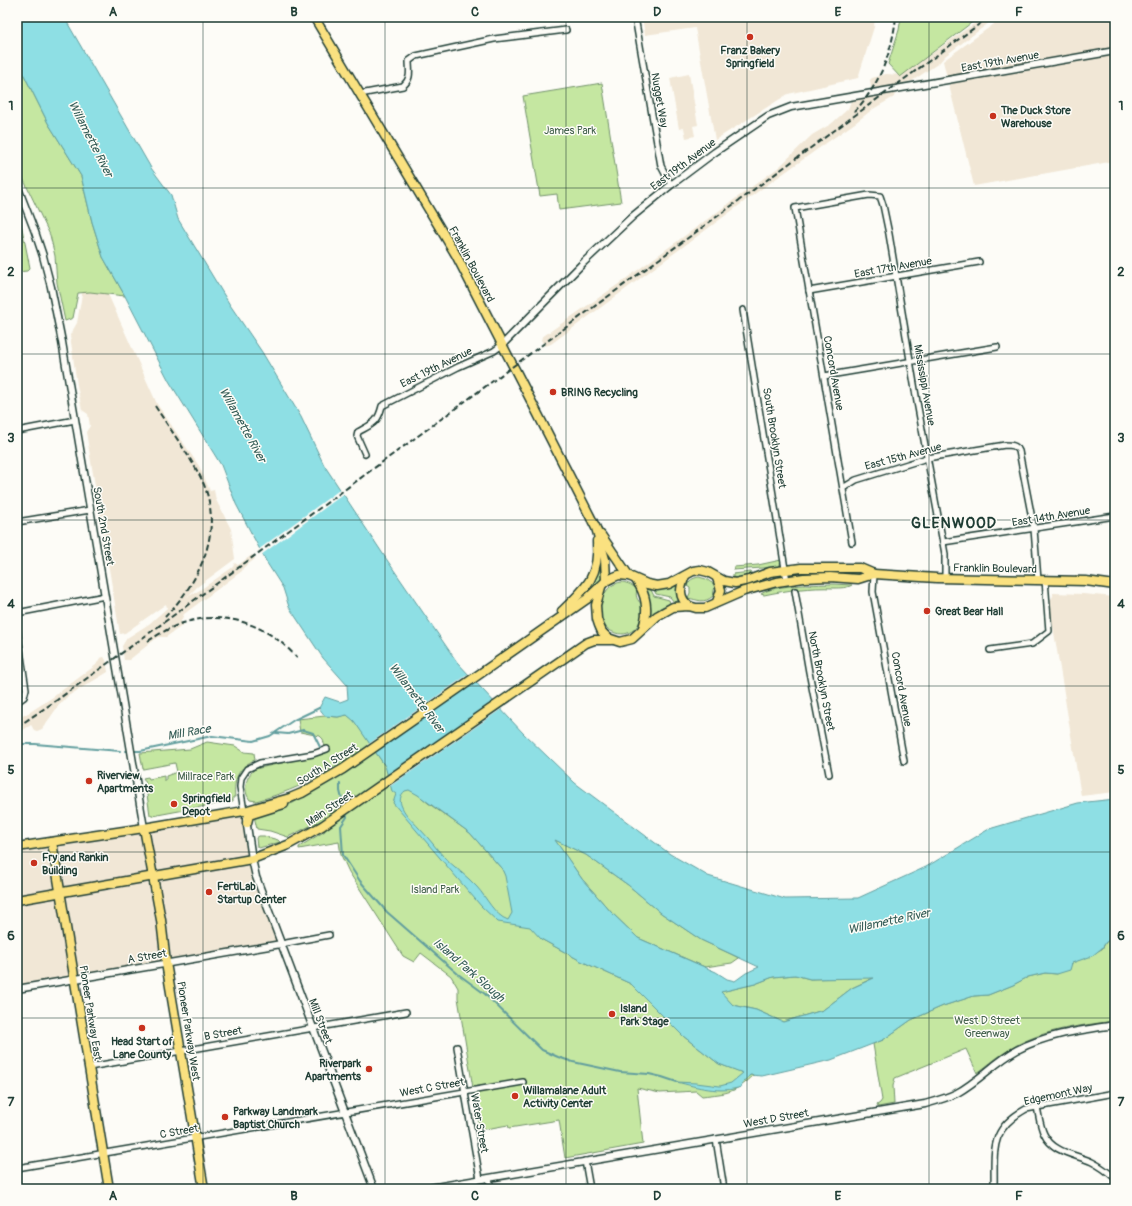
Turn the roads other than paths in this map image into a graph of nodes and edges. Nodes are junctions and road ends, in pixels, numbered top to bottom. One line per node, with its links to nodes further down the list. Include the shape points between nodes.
1 (314, 17): 5 (main road, Franklin Boulevard)
2 (635, 17): 7 (street, Nugget Way, via 661,166)
3 (566, 30): 5 (street, via 494,39 416,56 409,60 409,79 403,86)
4 (1115, 51): 7 (street, East 19th Avenue, via 791,107 768,116)
5 (360, 94): 13 (main road, Franklin Boulevard, via 456,256)
6 (17, 185): 17 (street, South 2nd Street, via 35,232 51,287)
7 (671, 185): 13 (street, East 19th Avenue, via 584,262)
8 (795, 208): 10 (street, Mississippi Avenue, via 869,195 880,196); 11 (street, Concord Avenue)
9 (979, 262): 10 (street, East 17th Avenue)
10 (896, 277): 11 (street, East 17th Avenue); 15 (street, Mississippi Avenue)
11 (809, 291): 16 (street, Concord Avenue)
12 (743, 310): 29 (street, South Brooklyn Street)
13 (502, 345): 19 (street, East 19th Avenue, via 382,406 380,416 375,422 358,432 357,436); 25 (main road, Franklin Boulevard)
14 (997, 346): 15 (street)
15 (910, 361): 16 (street); 20 (street, Mississippi Avenue)
16 (824, 376): 21 (street, Concord Avenue)
17 (75, 420): 18 (street); 22 (street, South 2nd Street)
18 (17, 431)
19 (365, 454)
20 (927, 458): 21 (street, East 15th Avenue, via 856,480); 26 (street, East 15th Avenue, via 1004,445 1017,447); 28 (street, Mississippi Avenue)
21 (843, 488): 27 (street, Concord Avenue)
22 (90, 510): 24 (street); 40 (street, South 2nd Street)
23 (1115, 516): 26 (street, East 14th Avenue)
24 (17, 522)
25 (596, 528): 32 (main road, Franklin Boulevard); 37 (main road, Franklin Boulevard, via 605,558); 44 (main road, via 597,561 592,577 581,593)
26 (1034, 529): 28 (street, East 14th Avenue); 36 (street)
27 (852, 542)
28 (943, 542): 34 (street, Mississippi Avenue)
29 (786, 570): 30 (main road, Franklin Boulevard, via 860,568); 33 (main road, Franklin Boulevard, via 770,572 740,582 728,582); 35 (street, South Brooklyn Street)
30 (874, 574): 34 (main road, Franklin Boulevard); 35 (main road, Franklin Boulevard, via 858,579); 51 (street, Concord Avenue, via 873,592)
31 (685, 576): 32 (main road, Franklin Boulevard, via 662,586 647,584); 33 (main road, Franklin Boulevard, via 700,570); 42 (main road, via 681,594)
32 (633, 578): 37 (main road, Franklin Boulevard, via 614,577); 46 (main road, Franklin Boulevard, via 643,591 647,603)
33 (717, 578): 41 (main road, via 721,590)
34 (945, 578): 36 (main road, Franklin Boulevard)
35 (788, 580): 41 (main road, Franklin Boulevard, via 744,591)
36 (1041, 580): 38 (main road, Franklin Boulevard, via 1086,581); 48 (street, via 1049,631 1032,644)
37 (604, 584): 44 (main road, South A Street); 47 (main road, Franklin Boulevard, via 596,605 597,619 602,632)
38 (1115, 585)
39 (795, 591): 52 (street, North Brooklyn Street)
40 (105, 596): 43 (street); 56 (street, South 2nd Street)
41 (717, 602): 42 (main road, Franklin Boulevard, via 705,608)
42 (689, 606): 46 (main road, Franklin Boulevard, via 665,610)
43 (17, 613)
44 (543, 629): 53 (main road, South A Street)
45 (17, 630): 49 (street, via 26,689 24,697)
46 (643, 630): 47 (main road, Franklin Boulevard, via 628,641)
47 (611, 640): 59 (main road, Main Street, via 593,640 586,644 322,826 288,845)
48 (990, 650)
49 (17, 702)
50 (327, 749): 54 (street, via 313,754 260,763 247,769 241,778 240,787)
51 (904, 760)
52 (829, 774)
53 (317, 785): 54 (main road, South A Street, via 290,798); 55 (main road, via 288,803 249,815)
54 (244, 811): 55 (street, Mill Street); 56 (main road, South A Street)
55 (247, 823): 59 (street, Mill Street)
56 (144, 828): 57 (main road, South A Street); 60 (main road, South 2nd Street)
57 (52, 842): 58 (main road, South A Street); 61 (main road, Pioneer Parkway East)
58 (17, 848)
59 (252, 859): 60 (main road, Main Street); 64 (street, Mill Street)
60 (152, 876): 61 (main road, Main Street); 65 (main road, Pioneer Parkway West)
61 (60, 892): 62 (main road, Main Street); 66 (main road, Pioneer Parkway East)
62 (17, 900)
63 (328, 935): 64 (street)
64 (281, 944): 65 (street, A Street); 70 (street, Mill Street)
65 (166, 963): 66 (street, A Street); 72 (main road, Pioneer Parkway West)
66 (75, 979): 67 (street, A Street); 73 (main road, Pioneer Parkway East)
67 (17, 989)
68 (406, 1012): 70 (street, B Street)
69 (1115, 1025): 80 (street, West D Street, via 1073,1031 1033,1042 999,1062 962,1090 940,1100)
70 (313, 1028): 72 (street, B Street); 78 (street, Mill Street)
71 (457, 1047): 75 (street, Water Street)
72 (181, 1051): 73 (street, B Street); 79 (main road, Pioneer Parkway West)
73 (89, 1067): 81 (main road, Pioneer Parkway East)
74 (523, 1082): 75 (street, West C Street)
75 (465, 1092): 78 (street, West C Street); 86 (street, Water Street)
76 (1115, 1093): 77 (street, Edgemont Way)
77 (1037, 1107): 85 (street, via 1044,1136 1052,1145 1091,1162); 96 (street, Edgemont Way, via 1026,1109 1015,1116 1004,1125 998,1136 995,1146)
78 (345, 1113): 79 (street, C Street); 91 (street, Mill Street)
79 (195, 1139): 81 (street, C Street); 90 (main road, Pioneer Parkway West)
80 (716, 1139): 82 (street, West D Street); 95 (street)
81 (103, 1154): 83 (street, C Street); 89 (main road, Pioneer Parkway East)
82 (586, 1161): 84 (street, West D Street); 94 (street)
83 (17, 1168)
84 (489, 1178): 86 (street, West D Street); 93 (street)
85 (1115, 1178)
86 (480, 1179): 92 (street, West D Street)
87 (17, 1184): 88 (street)
88 (18, 1189)
89 (109, 1189)
90 (204, 1189)
91 (374, 1189)
92 (424, 1189)
93 (491, 1189)
94 (590, 1189)
95 (724, 1189)
96 (994, 1189)

